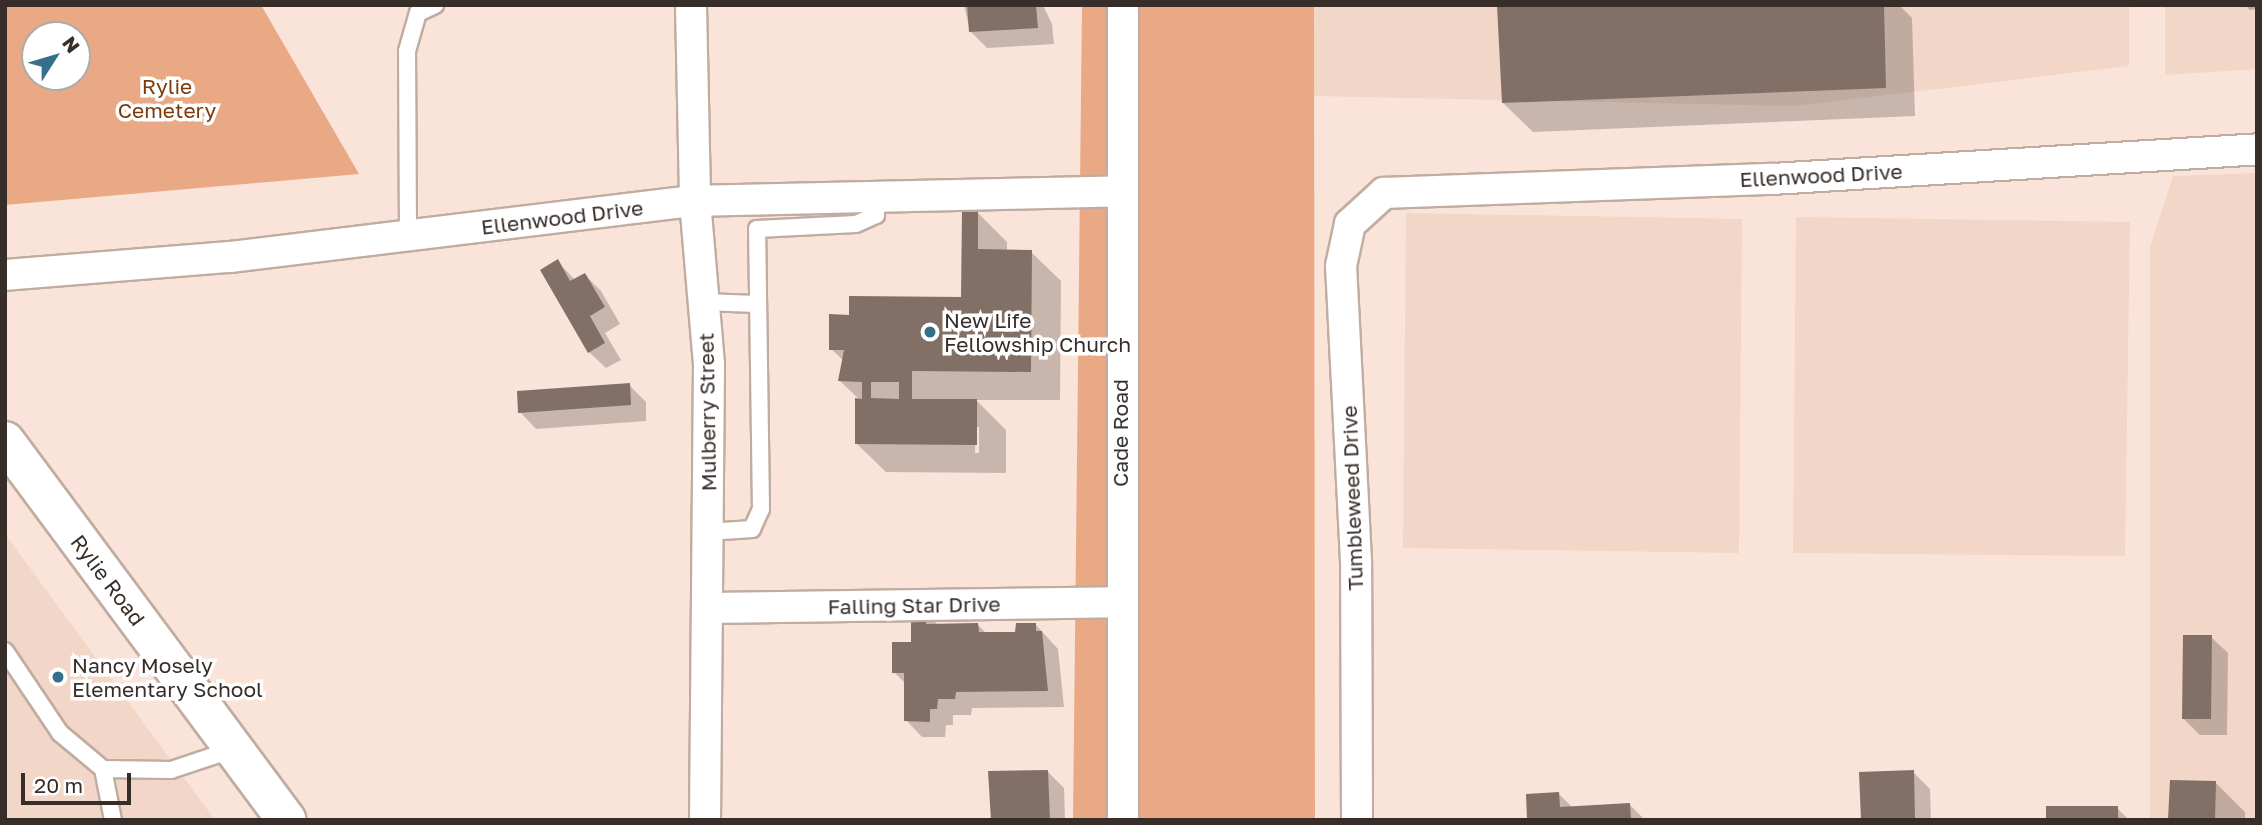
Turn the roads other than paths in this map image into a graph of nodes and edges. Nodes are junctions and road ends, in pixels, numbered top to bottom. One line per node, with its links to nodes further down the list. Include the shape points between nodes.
1 (435, 5): 9 (lane, via 418,13 407,51)
2 (691, 5): 8 (street, Mulberry Street)
3 (1123, 5): 5 (street, Cade Road)
4 (2257, 149): 6 (street, Ellenwood Drive, via 1772,179)
5 (1120, 191): 7 (street, Ellenwood Drive); 15 (street, Cade Road)
6 (1384, 193): 24 (street, Tumbleweed Drive, via 1350,224 1341,266 1356,561)
7 (876, 197): 8 (street, Ellenwood Drive); 12 (lane, via 876,215 856,224 757,229)
8 (695, 201): 9 (street, Ellenwood Drive); 11 (street, Mulberry Street)
9 (408, 236): 10 (street, Ellenwood Drive, via 230,257)
10 (5, 275)
11 (704, 302): 12 (lane); 14 (street, Mulberry Street, via 709,364)
12 (755, 304): 14 (lane, via 761,509 752,529)
13 (5, 441): 18 (street, Rylie Road)
14 (708, 532): 16 (street, Mulberry Street)
15 (1121, 602): 16 (street, Falling Star Drive); 23 (street, Cade Road)
16 (707, 608): 22 (street, Mulberry Street)
17 (5, 651): 19 (lane, via 61,733)
18 (234, 749): 19 (lane, via 171,771); 21 (street, Rylie Road)
19 (103, 769): 20 (lane)
20 (113, 820)
21 (286, 820)
22 (705, 820)
23 (1123, 820)
24 (1357, 820)

